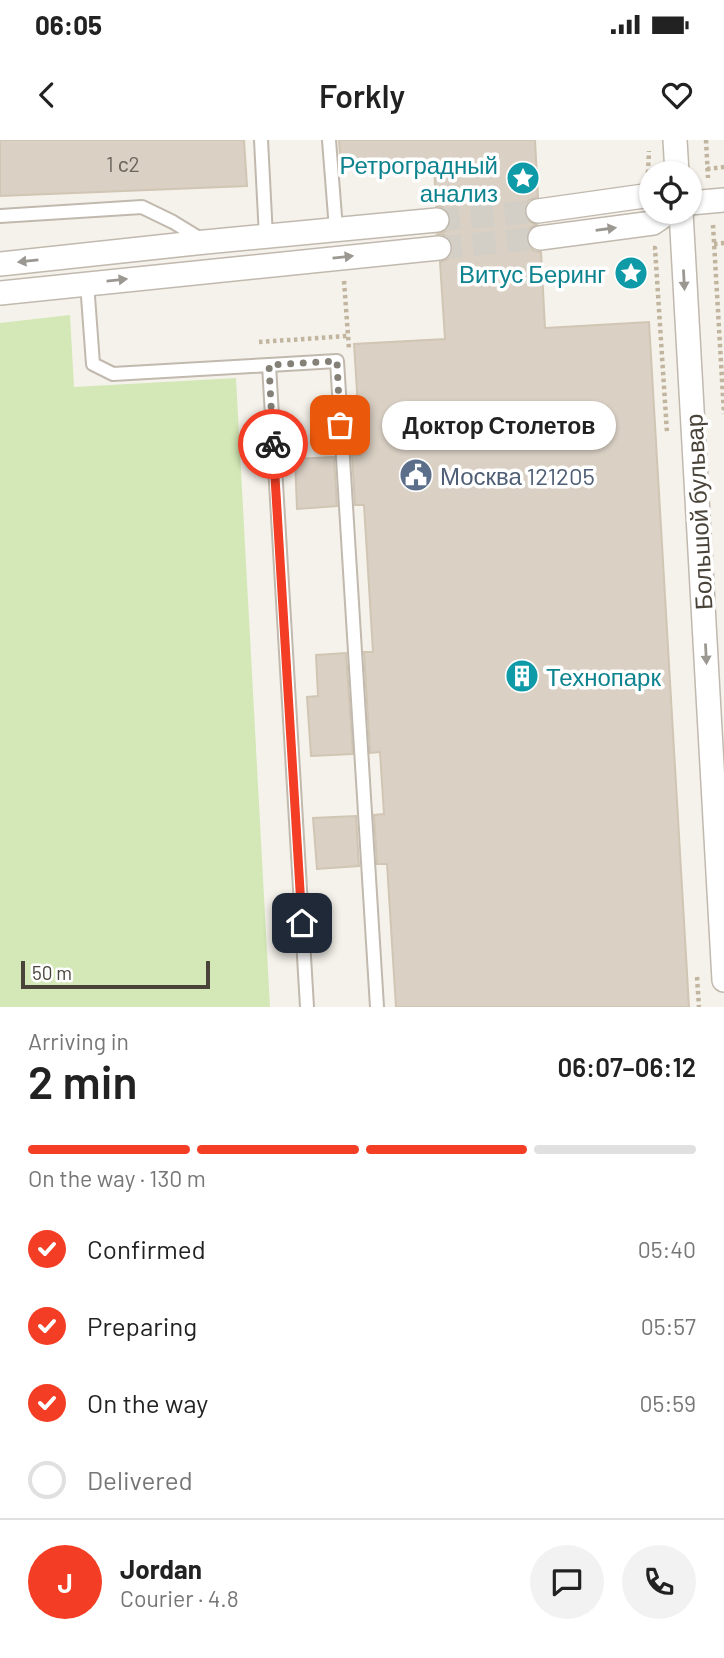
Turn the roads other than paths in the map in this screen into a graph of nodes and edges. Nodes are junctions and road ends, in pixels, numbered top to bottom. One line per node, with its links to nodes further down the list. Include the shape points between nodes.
1 (261, 140): 12 (lane)
2 (329, 140): 11 (lane)
3 (675, 140): 4 (street)
4 (676, 161)
5 (639, 197): 6 (street)
6 (538, 211)
7 (0, 216): 14 (lane, via 142,207)
8 (437, 220): 11 (street)
9 (645, 224): 13 (street, one-way to 9)
10 (682, 224): 20 (street, Большой бульвар, one-way to 20)
11 (336, 229): 12 (street)
12 (266, 237): 14 (street)
13 (540, 238)
14 (205, 242): 16 (street, one-way to 16)
15 (439, 247): 17 (street, one-way to 15)
16 (0, 264)
17 (87, 283): 18 (street); 19 (lane, via 93,364 113,374)
18 (0, 293)
19 (269, 365): 21 (lane); 22 (lane, via 337,361)
20 (724, 980)
21 (307, 1007)
22 (377, 1007)

